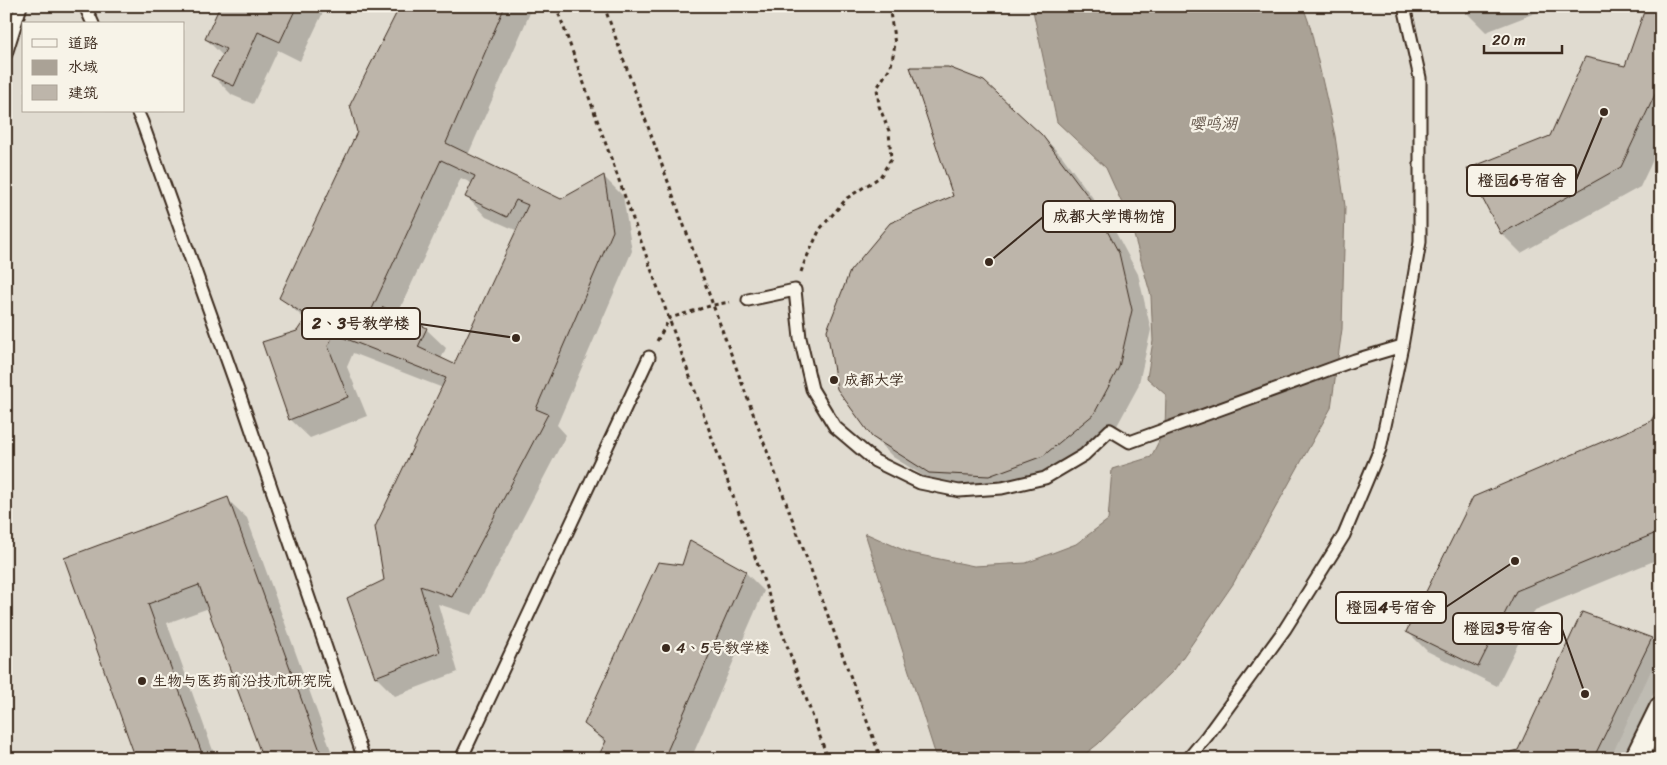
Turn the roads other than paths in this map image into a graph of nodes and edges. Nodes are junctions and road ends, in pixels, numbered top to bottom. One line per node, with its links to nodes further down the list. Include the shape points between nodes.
1 (21, 6): 5 (lane)
2 (85, 6): 4 (lane)
3 (1404, 6): 8 (lane, via 1420,78 1420,242)
4 (92, 22)
5 (6, 54)
6 (137, 112): 11 (lane, via 241,399)
7 (748, 300): 8 (lane, via 795,290 800,338 812,389 835,427 874,461 920,482 959,491 1002,488 1045,478 1084,456 1110,430 1130,442)
8 (1402, 346): 13 (lane, via 1380,449 1344,535 1285,629)
9 (649, 357): 12 (lane)
10 (1661, 708): 14 (street)
11 (364, 759)
12 (461, 759)
13 (1188, 759)
14 (1636, 759)

